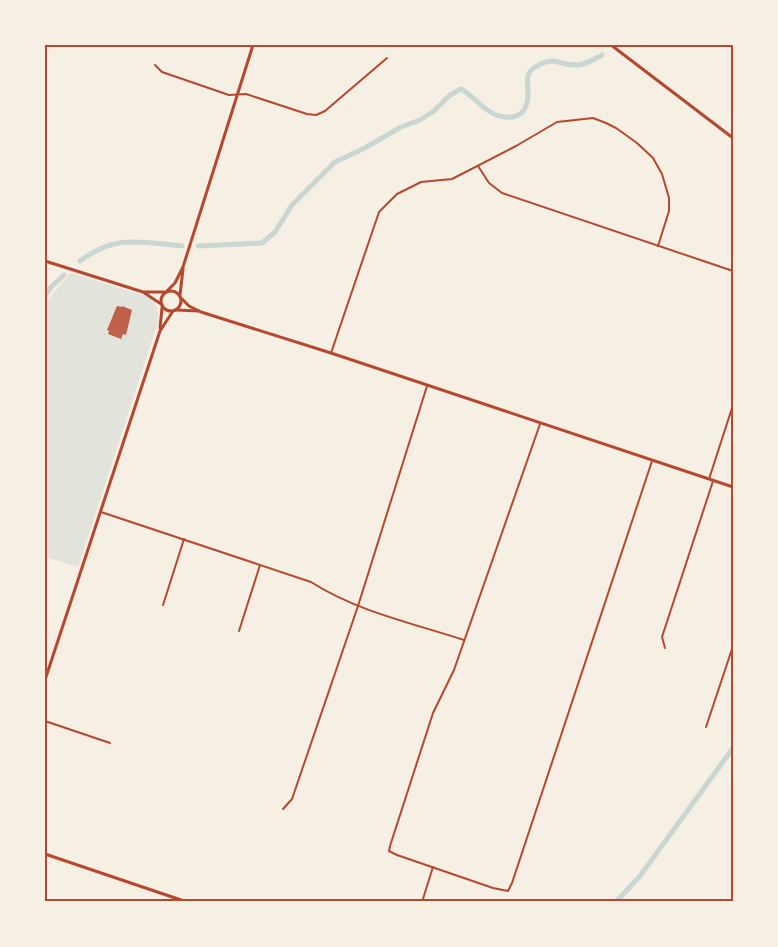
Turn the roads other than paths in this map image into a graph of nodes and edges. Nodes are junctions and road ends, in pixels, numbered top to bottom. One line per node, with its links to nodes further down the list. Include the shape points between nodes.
1 (253, 45): 5 (main road)
2 (611, 45): 6 (main road)
3 (387, 58): 5 (street, via 321,114 311,115)
4 (155, 65): 5 (street, via 162,72 229,95)
5 (237, 94): 10 (main road)
6 (733, 138)
7 (478, 166): 8 (street, via 489,183 502,193); 8 (street, via 557,122 593,118 616,128 646,150 667,186 669,211); 19 (street, via 452,178 421,182 397,194 379,212)
8 (658, 246): 11 (street)
9 (45, 261): 13 (main road)
10 (183, 267): 12 (main road); 14 (main road)
11 (733, 271)
12 (166, 291): 13 (main road); 14 (main road, via 174,291); 15 (main road)
13 (143, 292): 15 (main road)
14 (180, 297): 16 (main road); 17 (main road)
15 (161, 305): 16 (main road, via 167,311); 18 (main road)
16 (175, 311): 17 (main road); 18 (main road)
17 (201, 312): 19 (main road)
18 (160, 331): 27 (main road)
19 (331, 353): 20 (main road)
20 (427, 386): 22 (main road); 31 (street)
21 (733, 405): 24 (street)
22 (540, 423): 23 (main road); 33 (street)
23 (652, 461): 24 (main road); 42 (street, via 507,891)
24 (709, 479): 25 (main road)
25 (713, 481): 26 (main road); 35 (street, via 662,637)
26 (733, 487)
27 (100, 512): 28 (street); 36 (main road)
28 (185, 538): 29 (street); 30 (street)
29 (260, 564): 31 (street, via 310,582); 32 (street)
30 (163, 605)
31 (358, 606): 33 (street); 40 (street, via 292,799)
32 (239, 631)
33 (464, 640): 42 (street, via 433,713 389,851)
34 (733, 646): 38 (street)
35 (665, 648)
36 (45, 680)
37 (45, 721): 39 (street)
38 (706, 727)
39 (110, 743)
40 (284, 809)
41 (45, 854): 43 (main road)
42 (433, 867): 44 (street)
43 (187, 902)
44 (422, 902)

